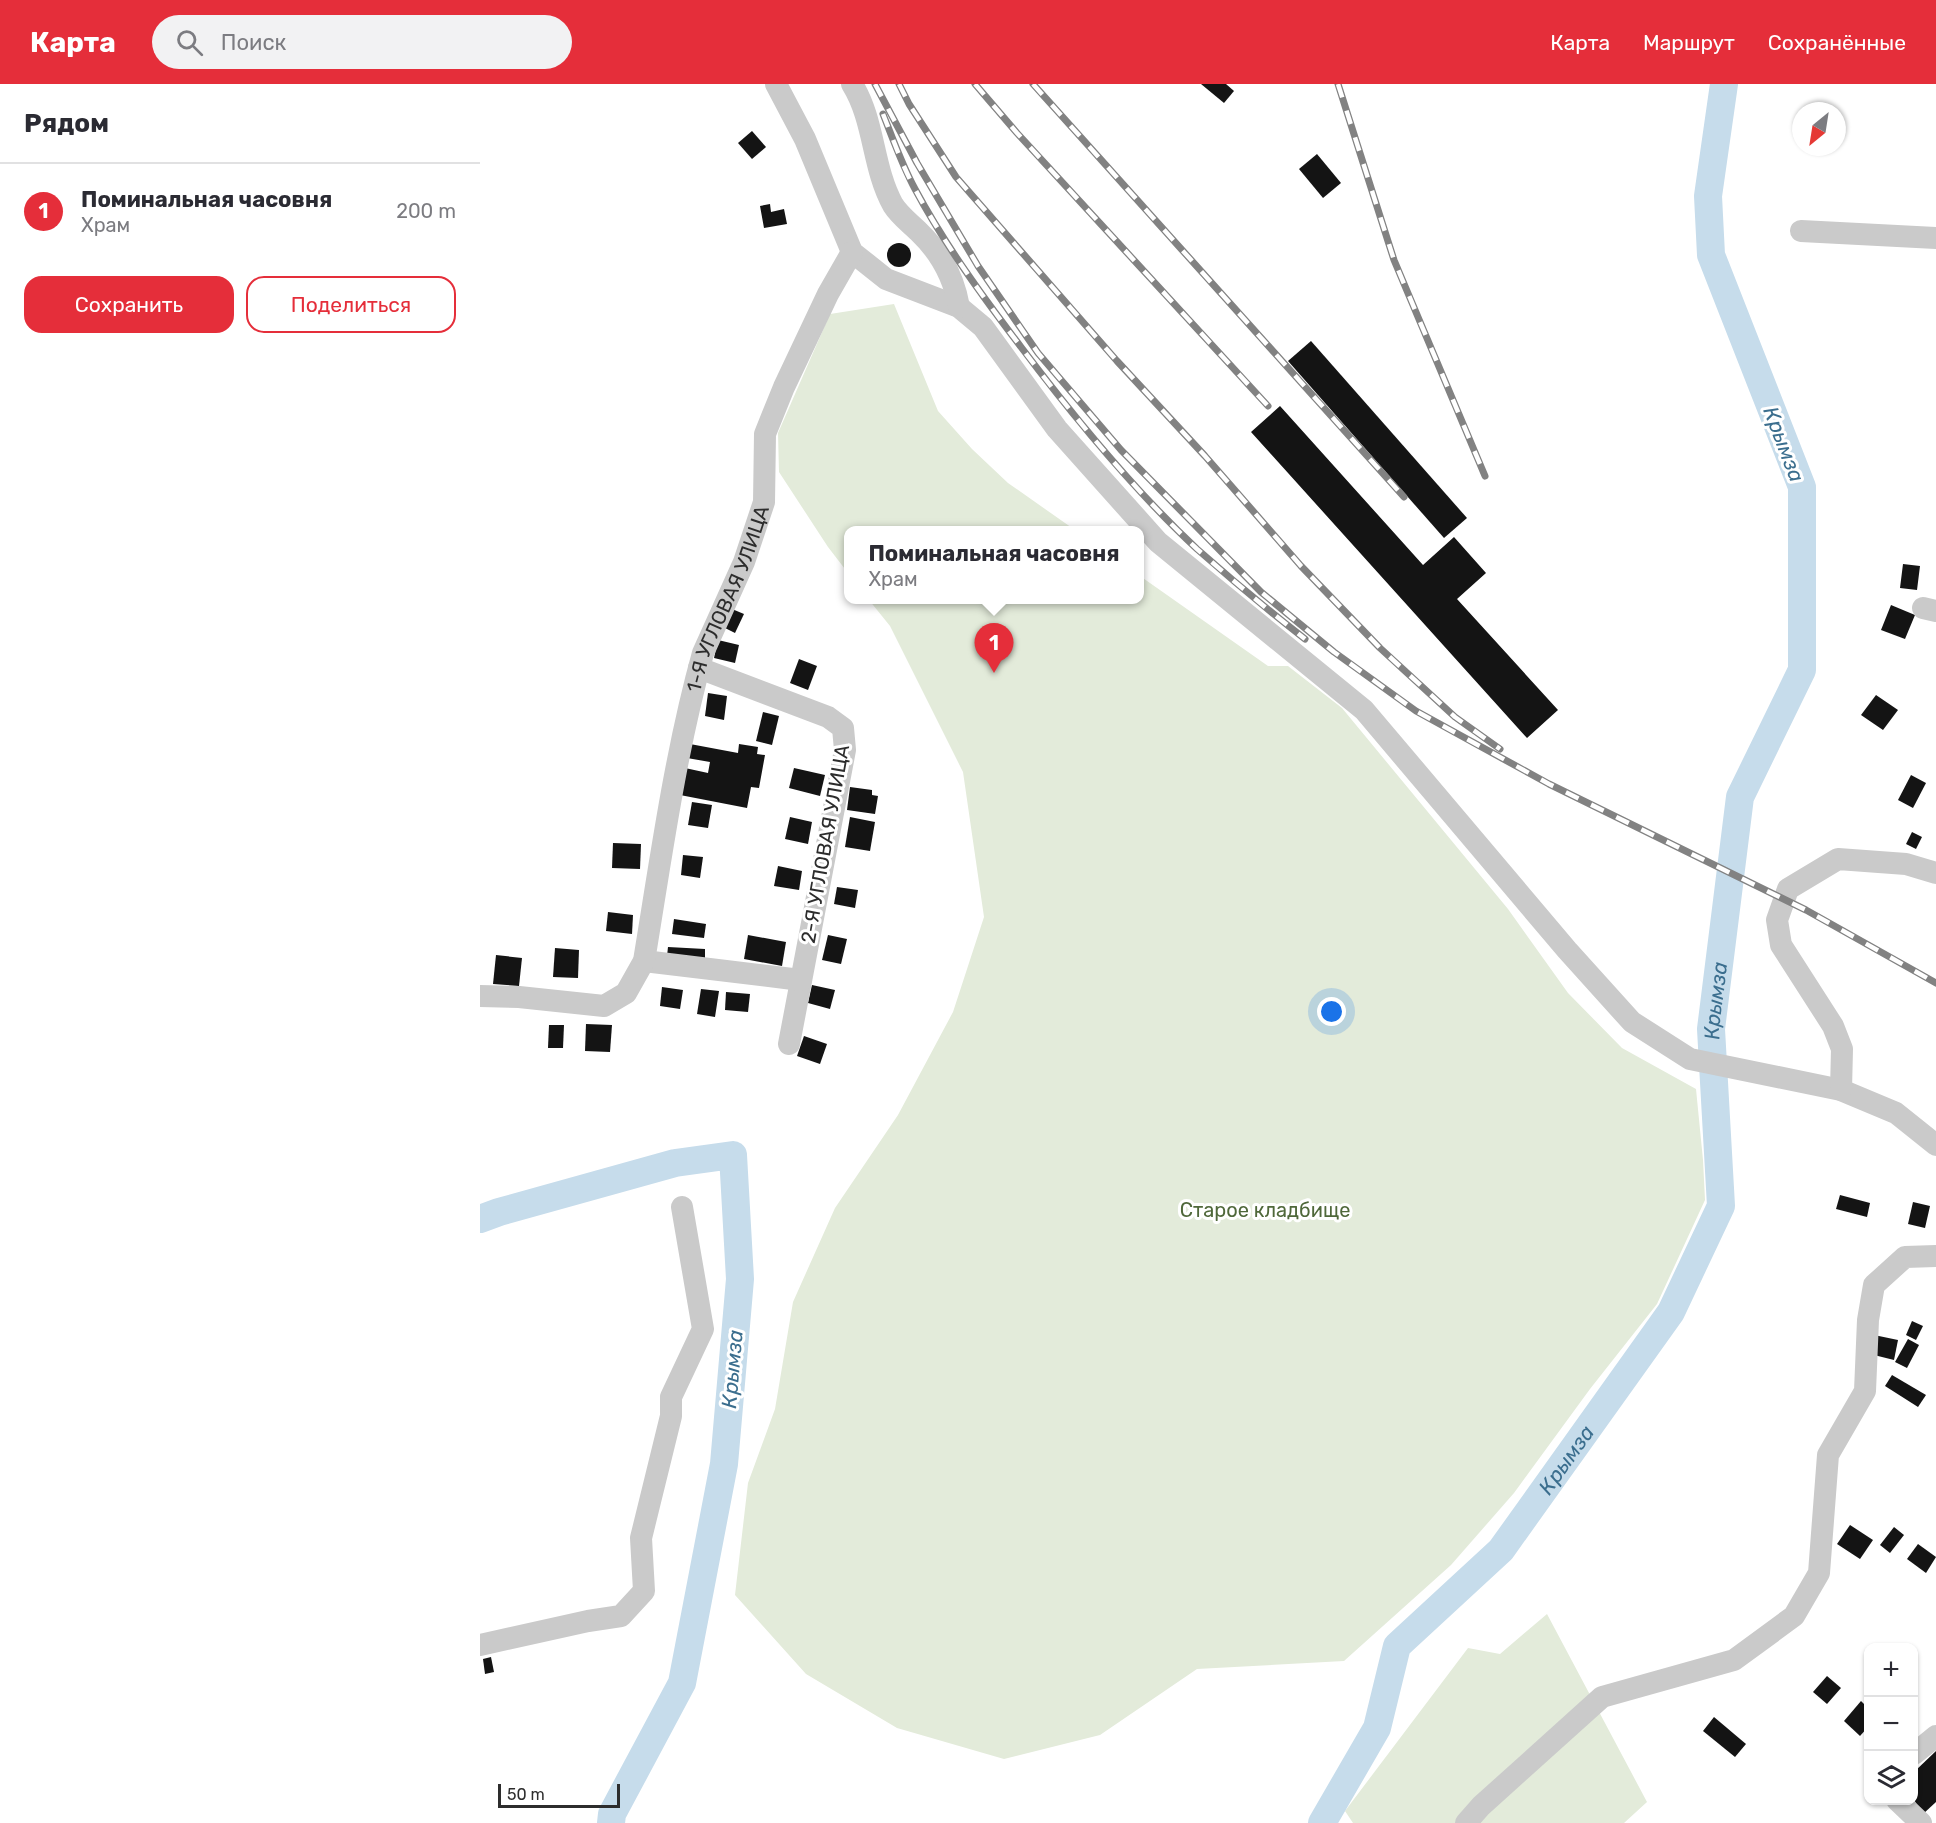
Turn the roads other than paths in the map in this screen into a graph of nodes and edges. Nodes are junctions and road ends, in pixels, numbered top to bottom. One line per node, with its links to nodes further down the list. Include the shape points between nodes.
1 (776, 84): 5 (street, via 805,139)
2 (852, 84): 6 (street, via 872,136 878,170 894,206 938,253 956,288)
3 (1801, 231): 4 (street)
4 (1936, 238)
5 (852, 252): 6 (street, via 886,279); 9 (street, 1-Я УГЛОВАЯ УЛИЦА, via 784,387 765,434 764,502 744,562)
6 (959, 307): 7 (street, via 983,327 1057,429)
7 (1144, 526)
8 (1144, 526): 15 (street, via 1364,711 1632,1022 1690,1059)
9 (699, 668): 11 (street, 1-Я УГЛОВАЯ УЛИЦА); 12 (street, 2-Я УГЛОВАЯ УЛИЦА, via 828,717 843,728 845,750)
10 (1936, 873): 15 (street, via 1906,864 1838,859 1788,889 1777,920 1781,945 1833,1026 1842,1049)
11 (644, 961): 12 (street); 13 (street, 1-Я УГЛОВАЯ УЛИЦА, via 626,993 604,1006)
12 (801, 980): 14 (street, 2-Я УГЛОВАЯ УЛИЦА)
13 (480, 996)
14 (789, 1044)
15 (1841, 1090): 16 (street, via 1896,1113)
16 (1936, 1144)
17 (682, 1207): 19 (street, via 702,1329 671,1397 671,1416 641,1538 644,1591 621,1616)
18 (1936, 1256): 23 (street, via 1905,1257 1875,1285 1868,1320 1865,1391 1828,1455 1820,1573 1794,1616 1734,1660 1602,1697)
19 (480, 1645)
20 (1936, 1736): 21 (street)
21 (1918, 1751)
22 (1902, 1805): 24 (street)
23 (1466, 1823)
24 (1921, 1823)

